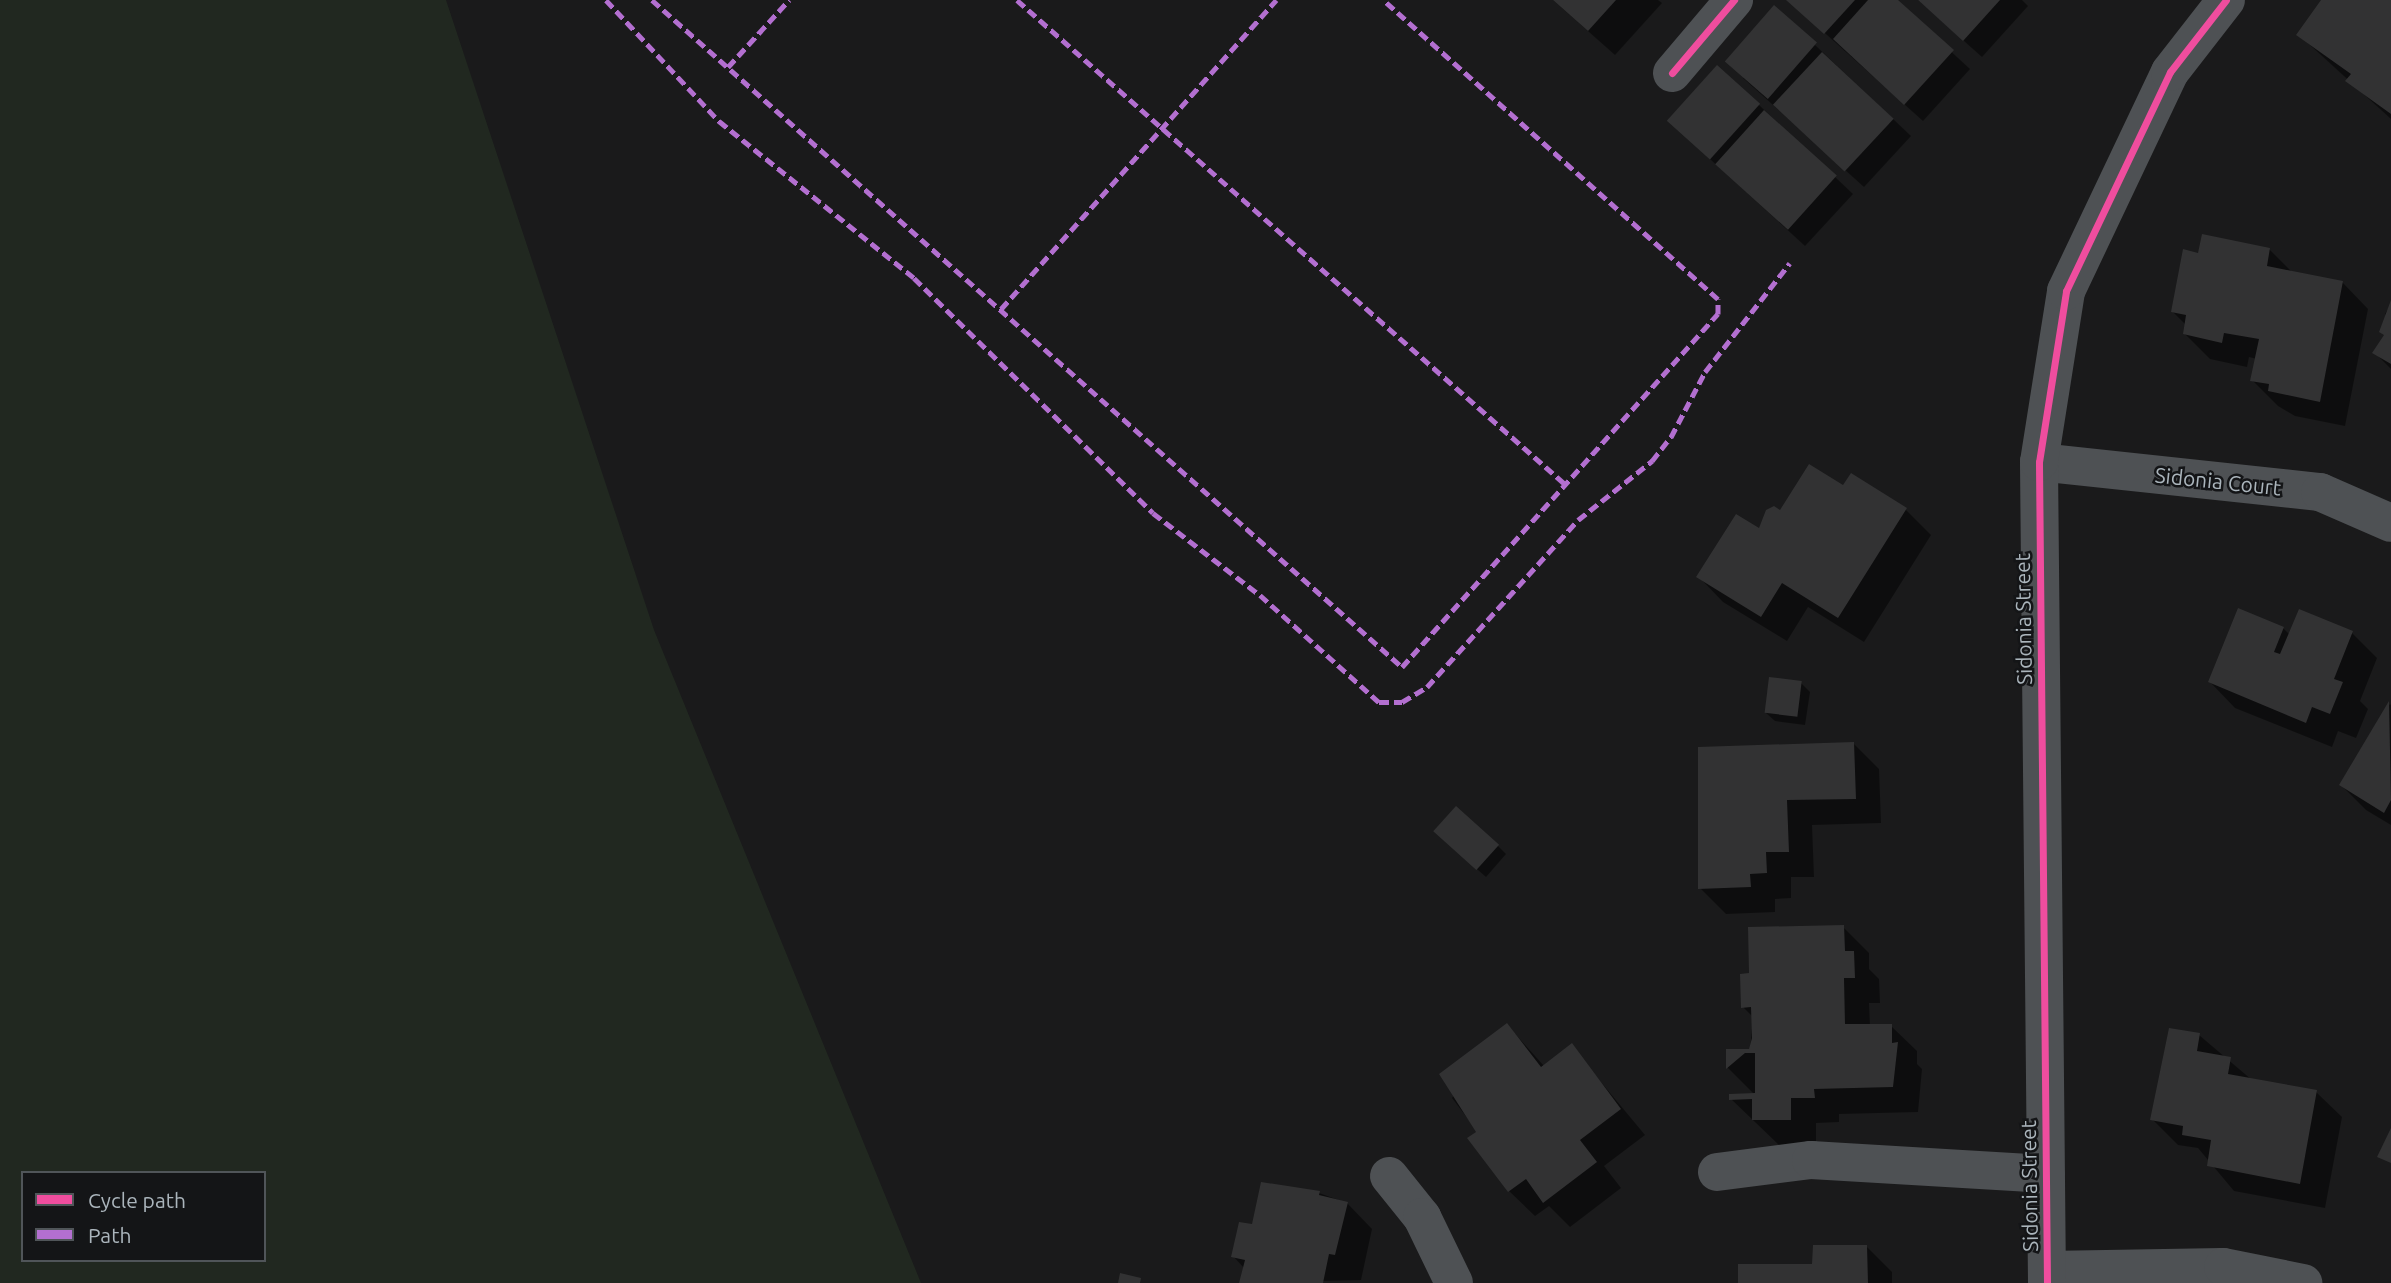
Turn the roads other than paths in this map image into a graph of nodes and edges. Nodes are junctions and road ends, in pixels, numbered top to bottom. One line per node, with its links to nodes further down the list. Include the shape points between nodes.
1 (1734, 0): 3 (street)
2 (2226, 0): 4 (street, Sidonia Street, via 2170,72 2066,291)
3 (1672, 73)
4 (2039, 462): 5 (street, Sidonia Court, via 2319,492); 7 (street, Sidonia Street)
5 (2391, 523)
6 (1717, 1172): 7 (street, via 1811,1160)
7 (2046, 1174): 9 (street, Sidonia Street)
8 (1389, 1176): 10 (street, via 1422,1217)
9 (2047, 1277): 11 (street, via 2224,1267)
10 (1454, 1283)
11 (2303, 1283)

